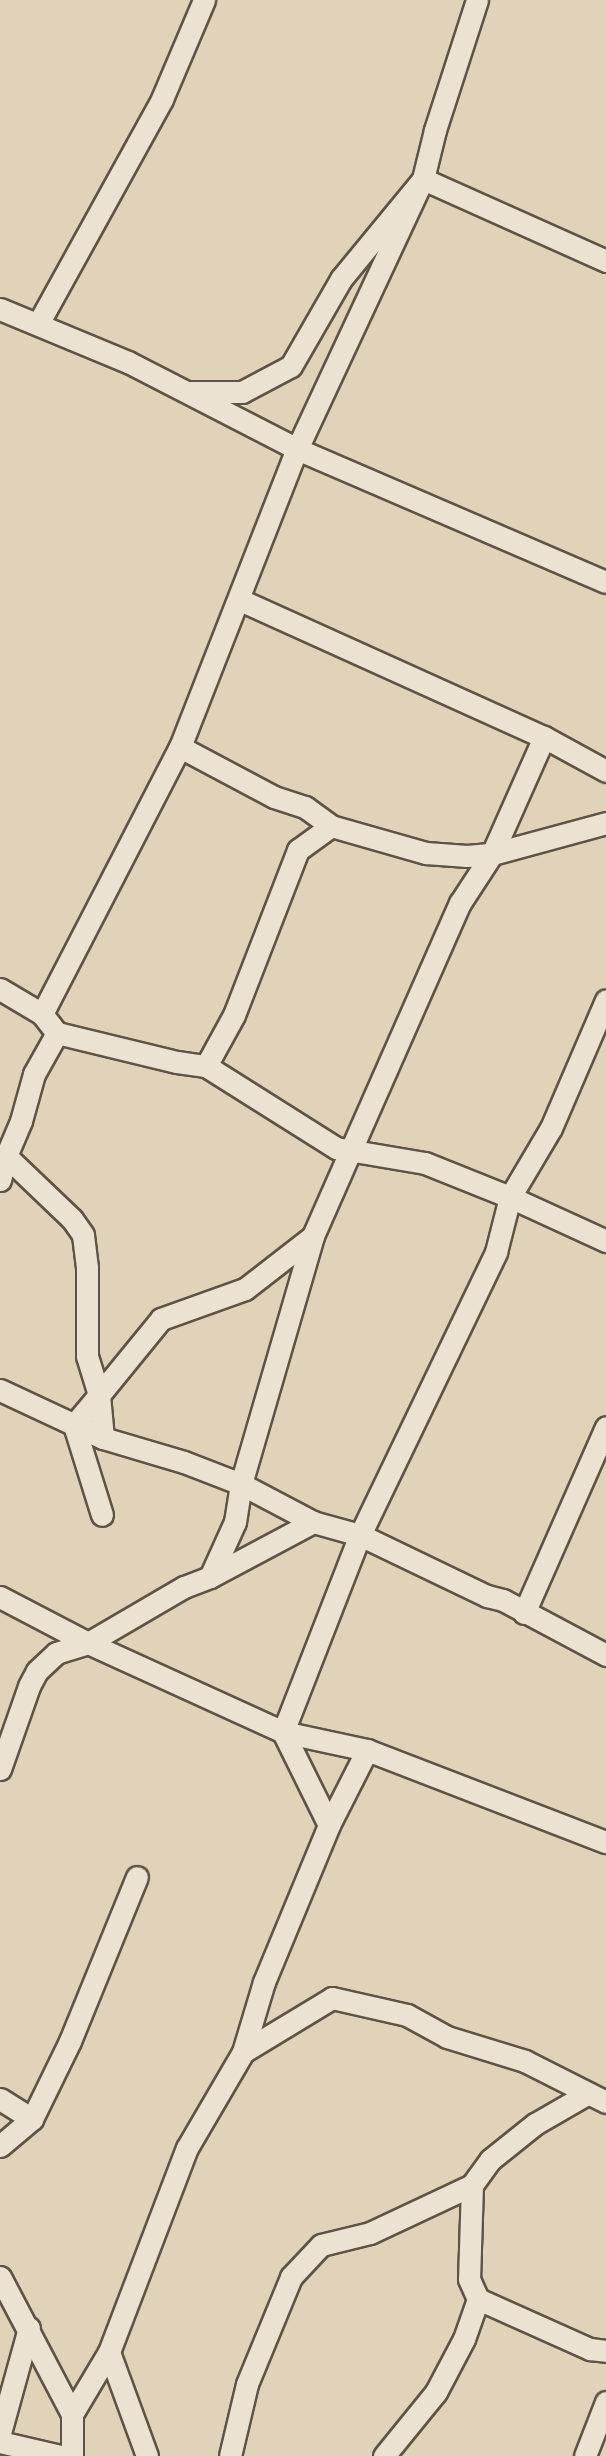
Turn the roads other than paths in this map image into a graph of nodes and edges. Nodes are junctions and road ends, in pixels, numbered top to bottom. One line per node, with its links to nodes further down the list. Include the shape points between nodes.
1 (204, 0): 6 (street, via 162,100)
2 (477, 0): 3 (street)
3 (424, 178): 4 (street); 7 (street, via 341,279 291,366 242,391); 8 (street)
4 (606, 261)
5 (0, 309): 6 (street)
6 (38, 324): 7 (street)
7 (189, 392): 8 (street)
8 (297, 449): 9 (street); 10 (street)
9 (606, 582)
10 (240, 600): 11 (street); 12 (street)
11 (544, 737): 13 (street); 16 (street)
12 (180, 747): 15 (street, via 274,797 305,807); 19 (street)
13 (606, 771)
14 (606, 823): 16 (street)
15 (331, 826): 16 (street, via 426,853); 21 (street, via 298,850 234,1015)
16 (492, 854): 22 (street, via 460,903)
17 (0, 989): 19 (street)
18 (606, 1000): 25 (street, via 551,1128)
19 (42, 1014): 20 (street)
20 (57, 1033): 21 (street); 23 (street, via 34,1074)
21 (206, 1066): 22 (street)
22 (348, 1152): 25 (street, via 425,1163); 26 (street)
23 (6, 1156): 24 (street); 29 (street, via 83,1235 87,1356)
24 (0, 1180)
25 (510, 1197): 27 (street); 36 (street, via 495,1252)
26 (313, 1236): 29 (street, via 245,1289 162,1319); 33 (street)
27 (606, 1241)
28 (0, 1390): 30 (street)
29 (99, 1395): 30 (street); 32 (street)
30 (74, 1425): 32 (street); 34 (street)
31 (606, 1427): 39 (street)
32 (103, 1438): 33 (street)
33 (241, 1483): 35 (street); 37 (street, via 235,1522)
34 (102, 1515)
35 (313, 1522): 36 (street); 37 (street)
36 (360, 1535): 39 (street); 42 (street)
37 (210, 1577): 40 (street, via 184,1587)
38 (0, 1597): 40 (street)
39 (524, 1613): 41 (street)
40 (88, 1643): 42 (street); 44 (street, via 56,1653 37,1671)
41 (606, 1655)
42 (283, 1732): 43 (street); 45 (street)
43 (367, 1750): 45 (street); 46 (street)
44 (0, 1769)
45 (329, 1825): 48 (street, via 264,1982)
46 (606, 1842)
47 (136, 1877): 51 (street, via 70,2040)
48 (243, 2052): 49 (street, via 332,1998 407,2015 447,2037 525,2061); 58 (street, via 187,2148)
49 (596, 2098): 53 (street, via 535,2124 490,2160)
50 (0, 2099): 51 (street)
51 (32, 2119): 52 (street)
52 (0, 2146)
53 (472, 2185): 55 (street, via 469,2278); 66 (street, via 370,2233 321,2245 291,2277 247,2384)
54 (0, 2277): 56 (street)
55 (478, 2300): 57 (street); 67 (street, via 436,2392)
56 (29, 2329): 60 (street); 61 (street)
57 (606, 2351)
58 (109, 2352): 60 (street); 65 (street)
59 (606, 2402): 68 (street)
60 (72, 2414): 64 (street)
61 (0, 2433)
62 (0, 2442): 63 (street)
63 (60, 2456)
64 (72, 2456)
65 (147, 2456)
66 (230, 2456)
67 (384, 2456)
68 (584, 2456)

